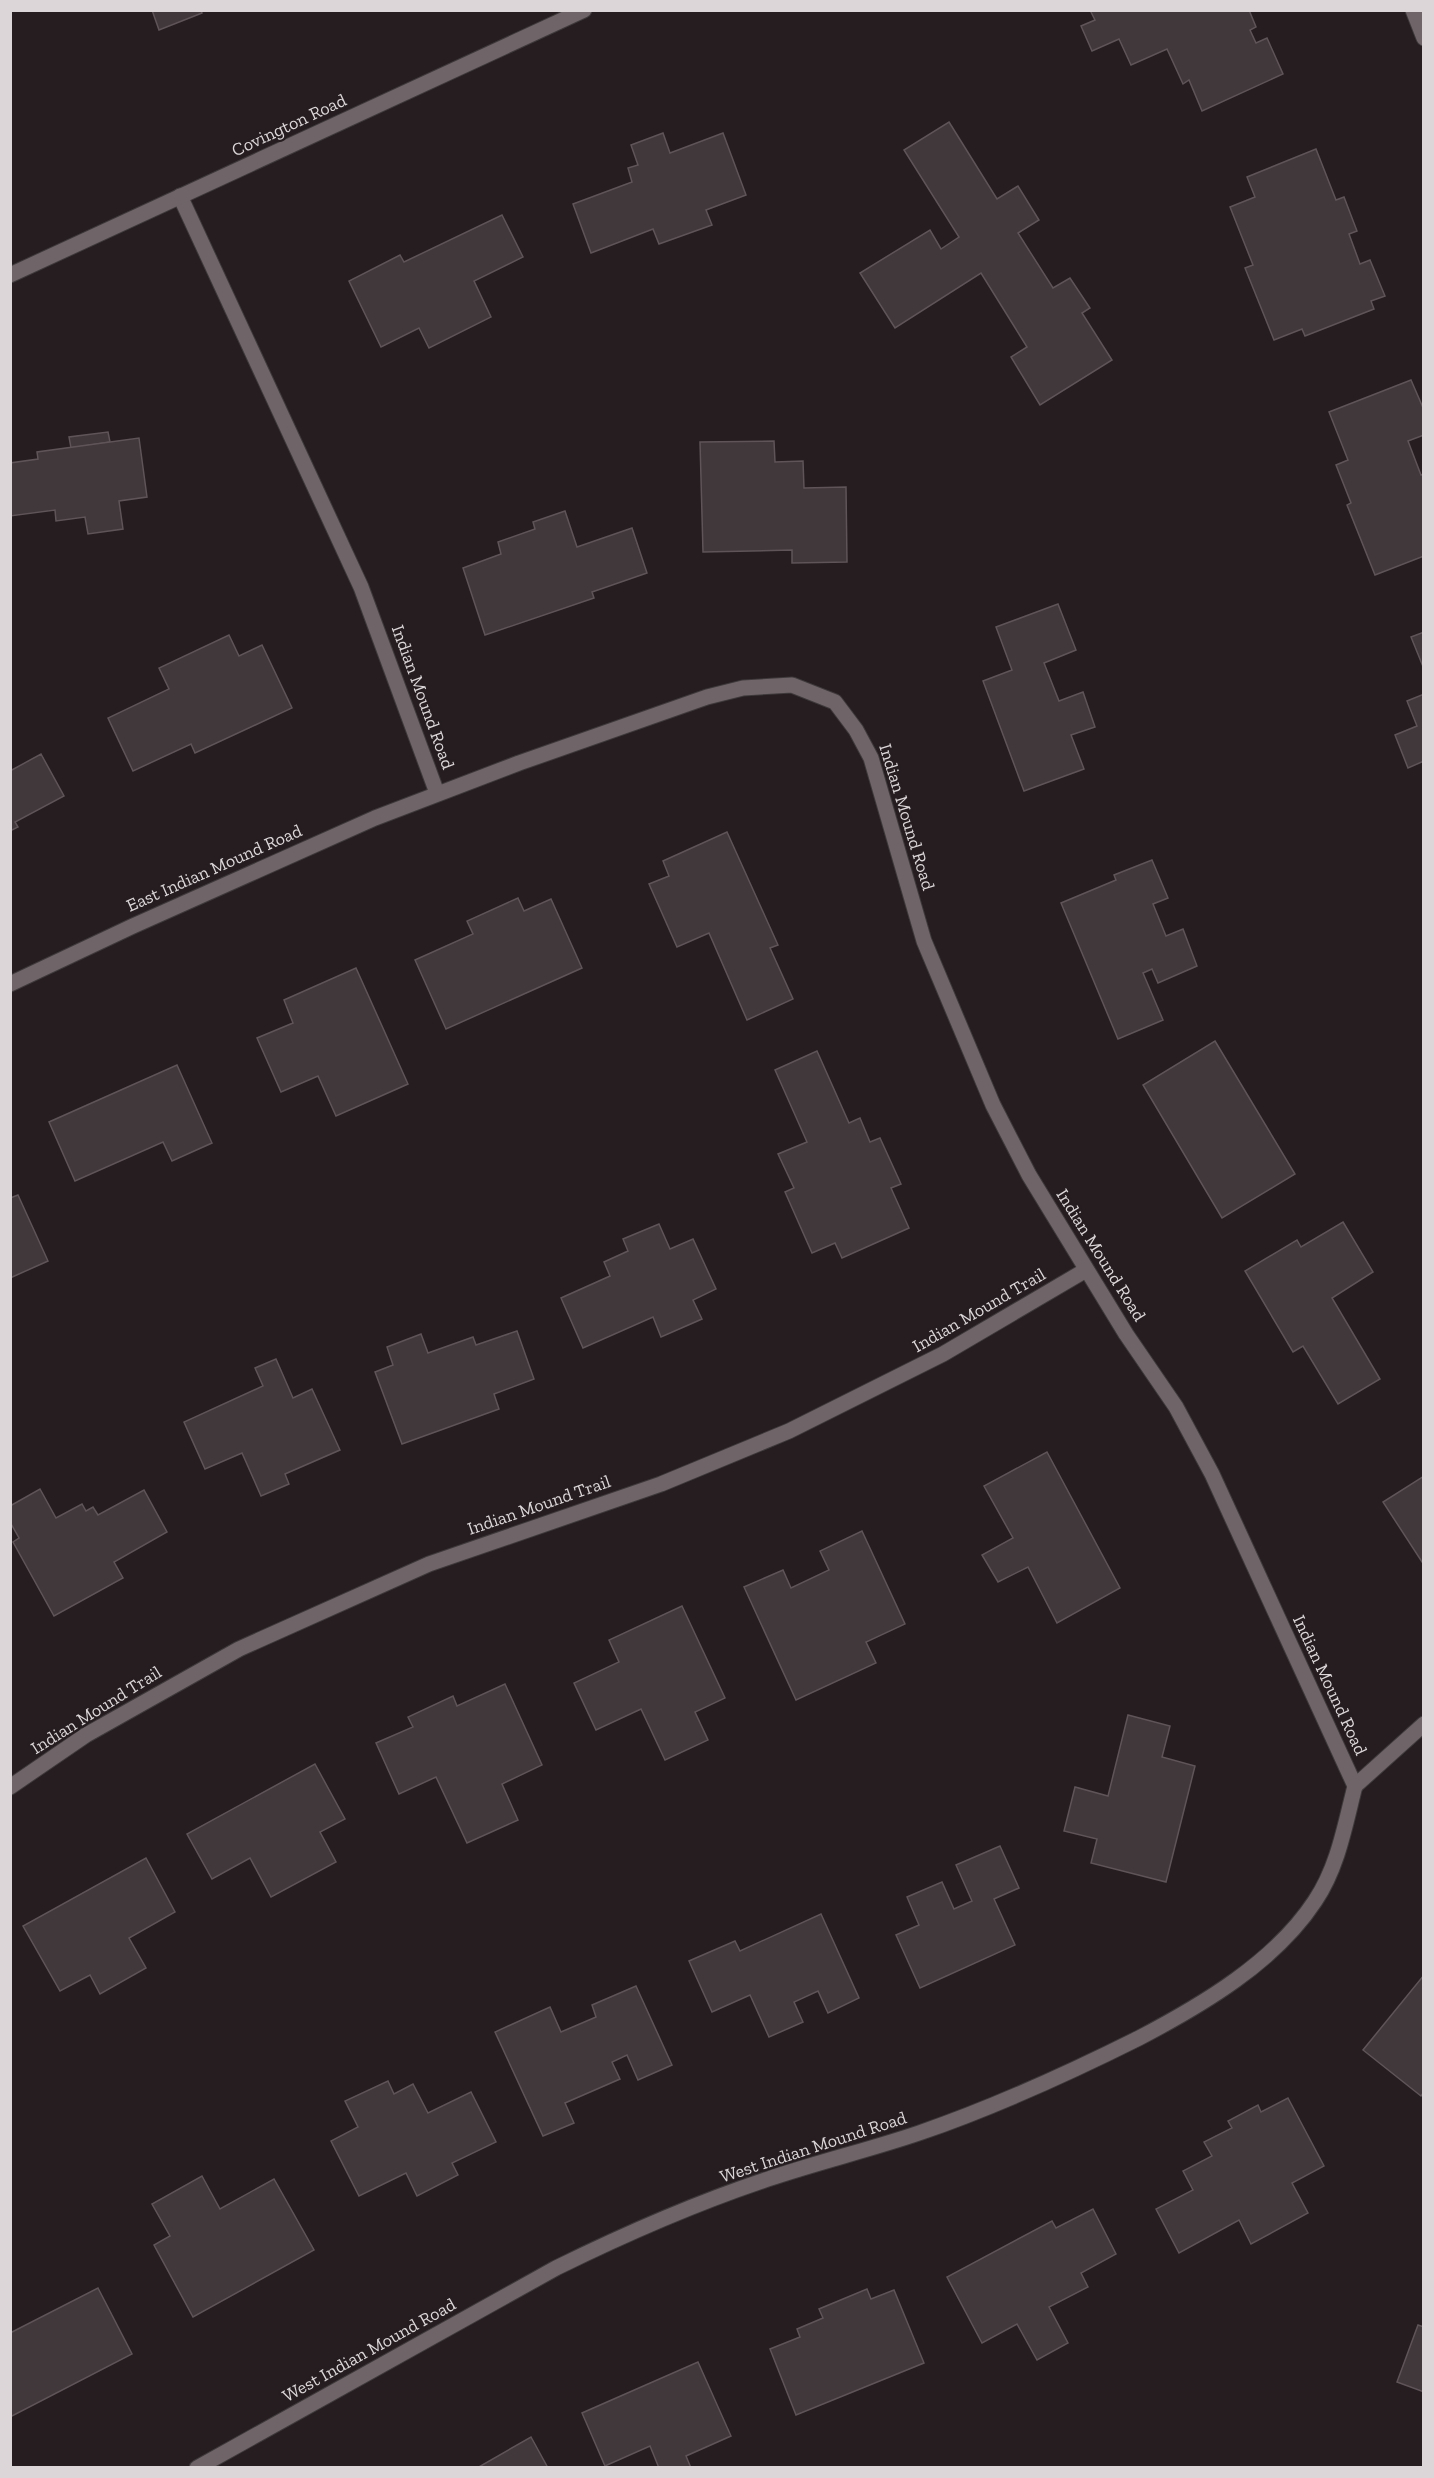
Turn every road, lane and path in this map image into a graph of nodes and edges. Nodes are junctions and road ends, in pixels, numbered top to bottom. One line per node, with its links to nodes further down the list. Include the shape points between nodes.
1 (584, 10): 4 (street, Covington Road)
2 (1413, 10): 3 (street)
3 (1424, 38)
4 (180, 196): 5 (street, Covington Road); 6 (street, Indian Mound Road, via 361,587)
5 (10, 275)
6 (437, 793): 7 (street, East Indian Mound Road, via 313,844); 8 (street, Indian Mound Road, via 743,688 792,685 835,702 871,758 924,941 993,1105 1029,1175)
7 (10, 984)
8 (1086, 1270): 10 (street, Indian Mound Road, via 1176,1407 1212,1474); 11 (street, Indian Mound Trail, via 943,1354 789,1431 661,1484 429,1564 239,1648 86,1735)
9 (1424, 1724): 10 (street, Indian Mound Road)
10 (1355, 1786): 12 (street, West Indian Mound Road, via 1335,1864 1315,1902 1252,1967 1172,2021 1019,2096 901,2139 748,2186 603,2244)
11 (10, 1787)
12 (198, 2468)

